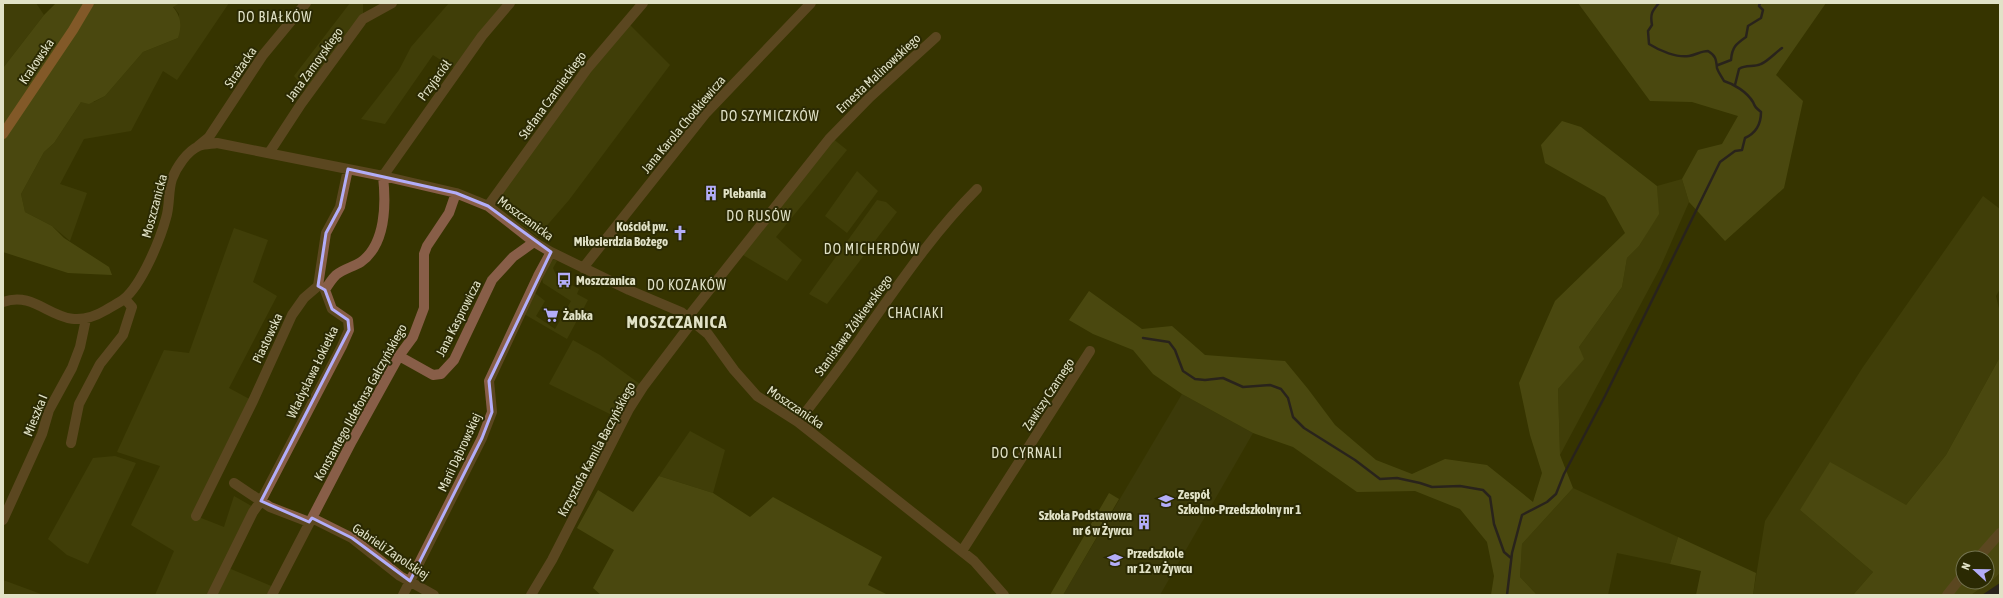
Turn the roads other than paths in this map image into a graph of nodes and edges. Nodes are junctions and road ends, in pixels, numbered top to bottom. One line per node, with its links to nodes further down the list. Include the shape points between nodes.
1 (89, 3): 8 (main road, Krakowska)
2 (306, 3): 9 (street, Strażacka, via 263,55 209,137)
3 (392, 3): 10 (street, Jana Zamoyskiego, via 363,18 301,104)
4 (510, 3): 12 (street, Przyjaciół, via 478,42)
5 (643, 3): 15 (street, Stefana Czarnieckiego, via 587,69)
6 (811, 3): 18 (street, Jana Karola Chodkiewicza, via 706,113)
7 (936, 37): 23 (street, Ernesta Malinowskiego, via 875,91 829,138)
8 (3, 134)
9 (198, 146): 10 (street, Moszczanicka, via 217,143); 20 (street, Moszczanicka, via 185,157 172,179 167,217 157,245 141,277)
10 (269, 154): 11 (street, Moszczanicka)
11 (348, 169): 12 (street, Moszczanicka); 19 (street, via 340,207 326,233)
12 (383, 176): 14 (street, Moszczanicka); 19 (street, via 383,224 373,248 362,262 336,275)
13 (977, 189): 26 (street, Stanisława Żółkiewskiego, via 956,211 891,294)
14 (456, 193): 15 (street, Moszczanicka); 25 (street, Konstantego Ildefonsa Gałczyńskiego, via 449,213 424,254 424,308 413,337)
15 (488, 206): 16 (street, Moszczanicka)
16 (534, 242): 17 (street, Moszczanicka); 25 (street, Jana Kasprowicza, via 513,257 492,280 454,360 441,374 433,376)
17 (552, 252): 18 (street, Moszczanicka); 36 (street, Marii Dąbrowskiej, via 536,280 489,381 492,412 482,438)
18 (583, 268): 23 (street, Moszczanicka)
19 (321, 288): 29 (street, Władysława Łokietka, via 332,309 348,320 348,330); 30 (street, Piastowska, via 304,298 292,314 253,401)
20 (124, 299): 22 (street, Moszczanicka); 27 (street, via 132,307 130,316 123,335 100,364 79,404)
21 (3, 302): 22 (street, via 12,299 25,300 66,318)
22 (86, 319): 31 (street, Mieszka I, via 72,368 49,410 42,434)
23 (690, 319): 26 (street, Moszczanicka, via 708,334 756,396); 42 (street, Krzysztofa Kamila Baczyńskiego, via 629,409 552,560)
24 (1090, 351): 35 (street, Zawiszy Czarnego)
25 (398, 356): 32 (street, Konstantego Ildefonsa Gałczyńskiego)
26 (798, 422): 35 (street, Moszczanicka)
27 (71, 443)
28 (234, 483): 29 (street, Gabrieli Zapolskiej)
29 (260, 501): 32 (street, Gabrieli Zapolskiej, via 270,507); 38 (street, Władysława Łokietka)
30 (196, 516)
31 (3, 520)
32 (311, 520): 36 (street, Gabrieli Zapolskiej, via 352,538); 39 (street, Konstantego Ildefonsa Gałczyńskiego)
33 (2000, 533): 34 (street)
34 (1985, 550)
35 (962, 551): 43 (street, Moszczanicka)
36 (410, 581): 40 (street, Marii Dąbrowskiej); 41 (street, Gabrieli Zapolskiej)
37 (1955, 585): 44 (street)
38 (212, 595)
39 (272, 595)
40 (403, 595)
41 (434, 595)
42 (531, 595)
43 (1004, 595)
44 (1947, 595)

